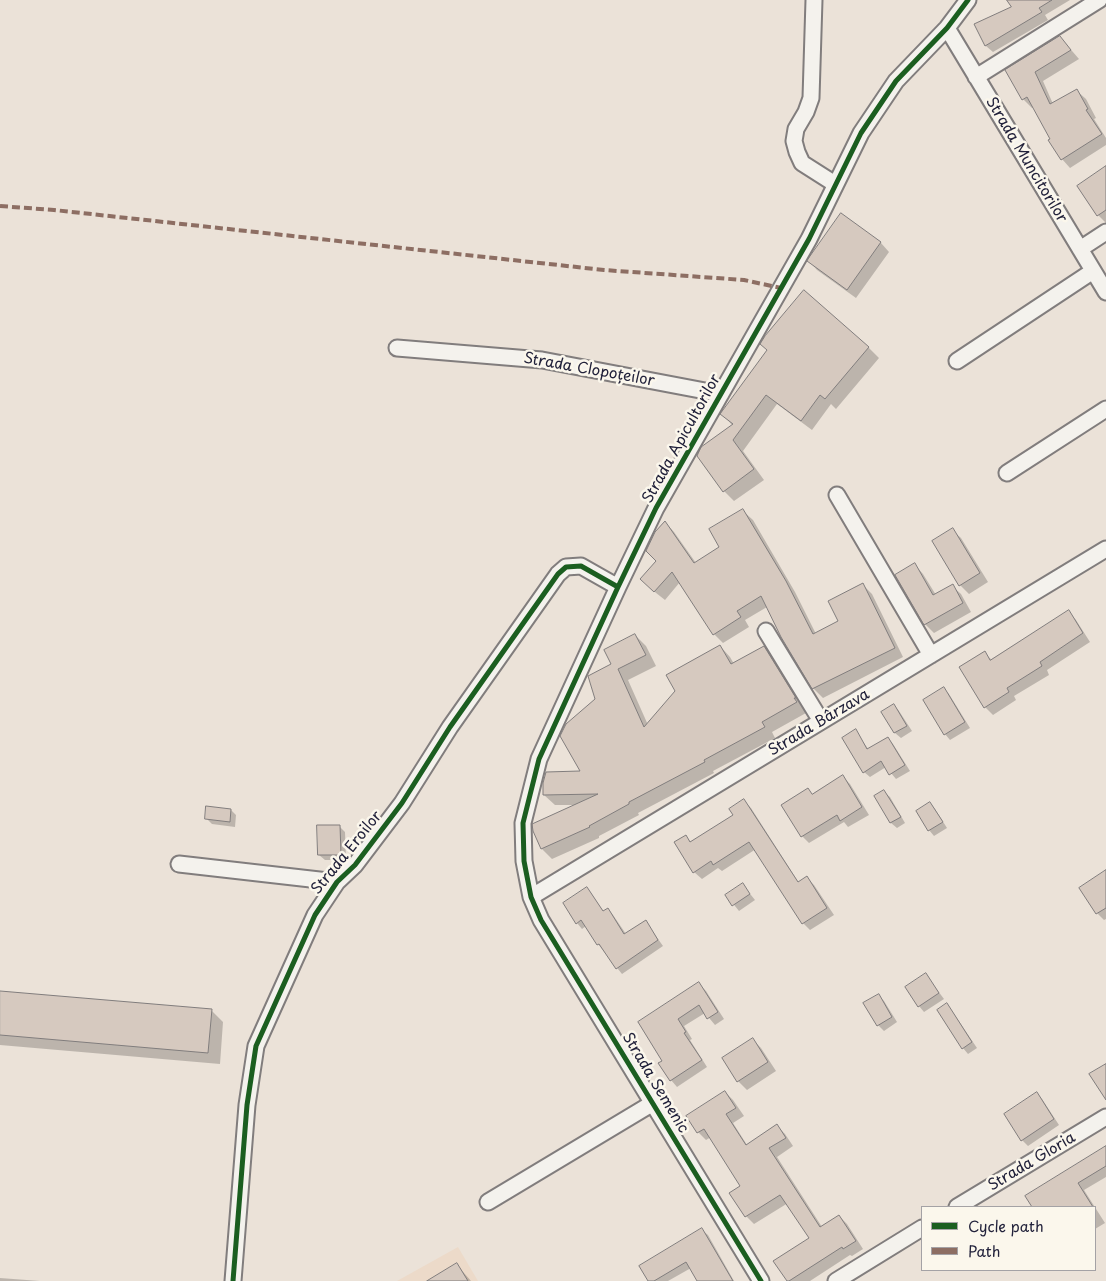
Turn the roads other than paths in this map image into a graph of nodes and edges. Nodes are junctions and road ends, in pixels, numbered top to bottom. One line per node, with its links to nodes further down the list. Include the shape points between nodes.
1 (814, 0): 6 (street, via 810,98 794,141 802,163)
2 (968, 0): 4 (street, Strada Apicultorilor)
3 (1099, 0): 5 (street)
4 (947, 28): 5 (street, Strada Muncitorilor); 6 (street, Strada Apicultorilor, via 896,81 861,133)
5 (976, 77): 8 (street, Strada Muncitorilor)
6 (835, 184): 13 (street, Strada Apicultorilor, via 809,239)
7 (1106, 232): 8 (street)
8 (1080, 249): 9 (street, Strada Muncitorilor)
9 (1093, 272): 10 (street, Strada Muncitorilor); 12 (street)
10 (1106, 292)
11 (397, 348): 13 (street, Strada Clopoțeilor, via 542,360)
12 (957, 361)
13 (721, 394): 18 (street, Strada Apicultorilor, via 656,508)
14 (1106, 409): 15 (street)
15 (1007, 473)
16 (836, 494): 20 (street)
17 (1106, 549): 20 (street, Strada Bârzava)
18 (618, 587): 23 (street, Strada Eroilor, via 581,566 566,567 558,574 450,727 402,803 355,865); 24 (street, Strada Apicultorilor, via 539,759 523,823 524,861)
19 (766, 631): 21 (street)
20 (931, 655): 21 (street, Strada Bârzava)
21 (821, 721): 24 (street, Strada Bârzava)
22 (180, 864): 23 (street)
23 (337, 882): 30 (street, Strada Eroilor, via 315,915 256,1046 245,1125)
24 (531, 897): 25 (street, Strada Semenic)
25 (653, 1103): 27 (street); 31 (street, Strada Semenic)
26 (1106, 1117): 28 (street, Strada Gloria)
27 (488, 1202)
28 (959, 1206)
29 (921, 1229): 32 (street)
30 (233, 1281)
31 (761, 1281)
32 (836, 1281)

